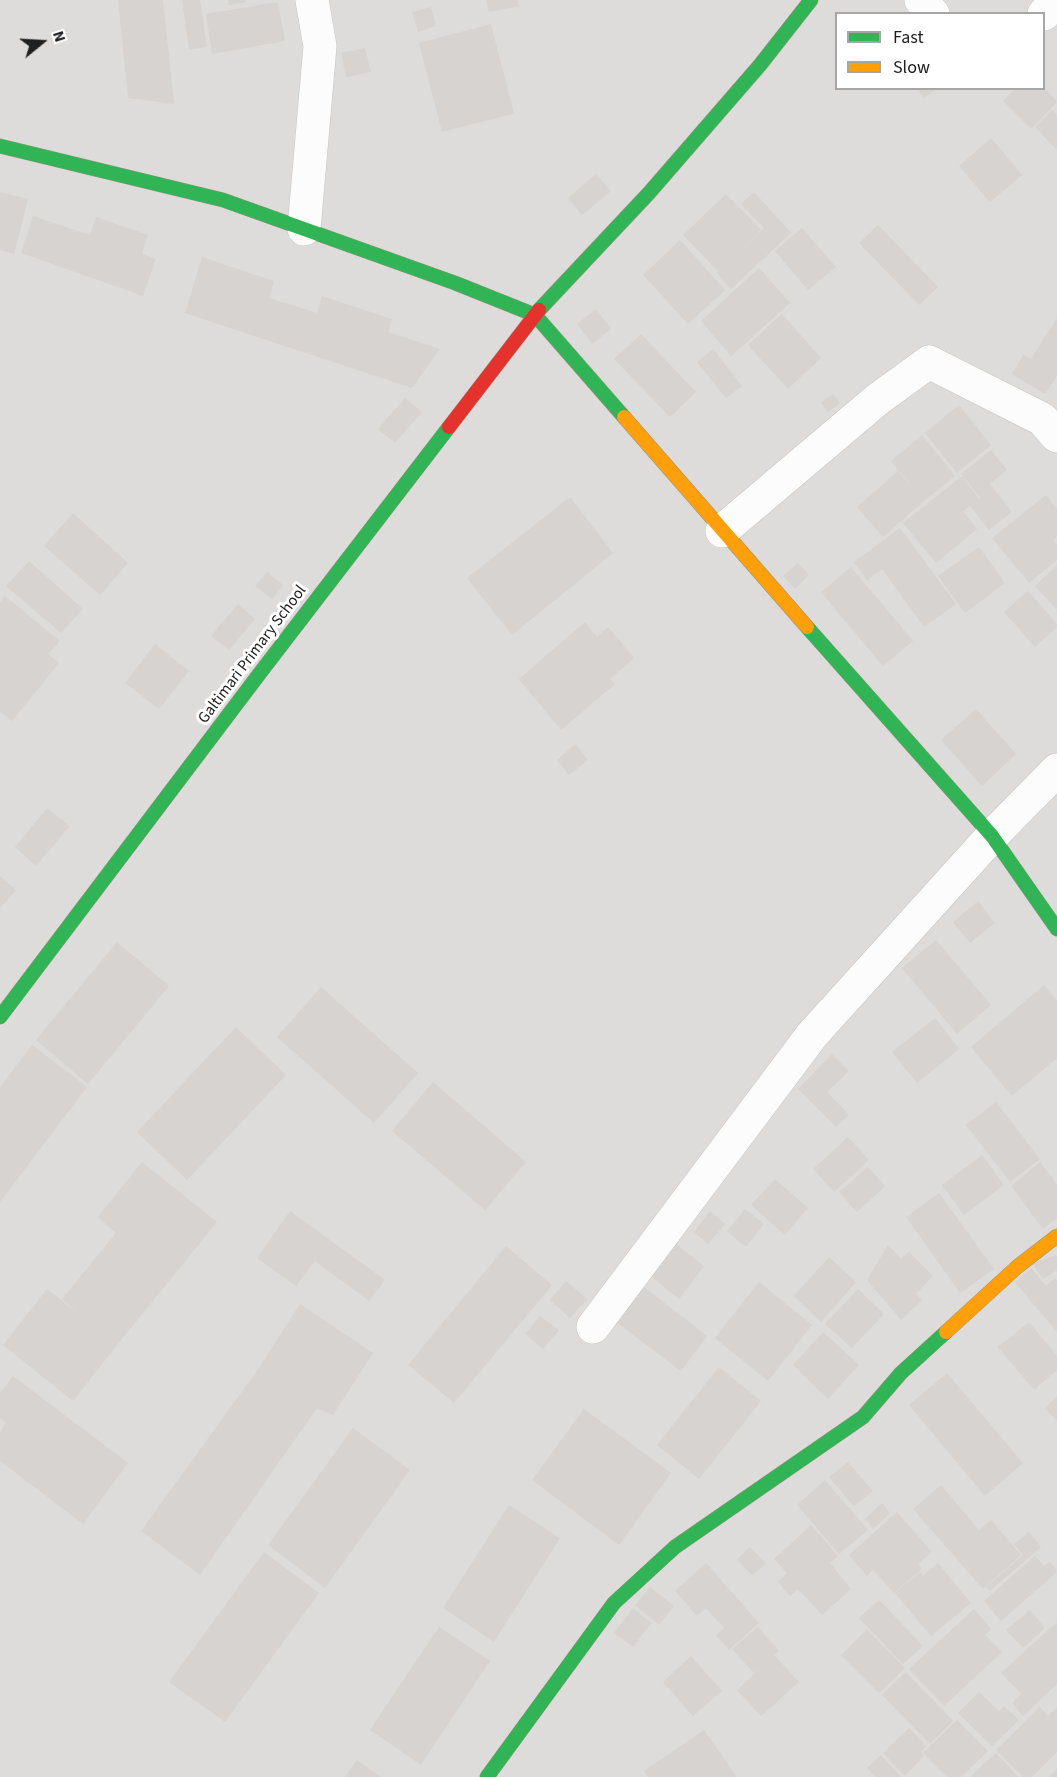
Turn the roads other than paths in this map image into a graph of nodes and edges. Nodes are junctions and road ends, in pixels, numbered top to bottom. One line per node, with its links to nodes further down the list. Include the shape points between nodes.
1 (312, 0): 8 (street, via 320,46)
2 (811, 0): 9 (street, Galtimari Primary School, via 649,192)
3 (921, 0): 5 (street)
4 (1057, 0): 6 (street)
5 (931, 12)
6 (1045, 13)
7 (0, 146): 8 (street, via 223,200)
8 (304, 229): 9 (street)
9 (535, 315): 11 (street); 15 (street, Galtimari Primary School)
10 (1052, 417): 11 (street, via 929,362 878,399)
11 (722, 531): 13 (street)
12 (1057, 770): 13 (street)
13 (992, 836): 14 (street); 17 (street, via 812,1035)
14 (1057, 929)
15 (0, 1017)
16 (1057, 1236): 18 (street, via 1017,1267 901,1373 863,1417 675,1547 614,1603)
17 (593, 1327)
18 (487, 1777)

